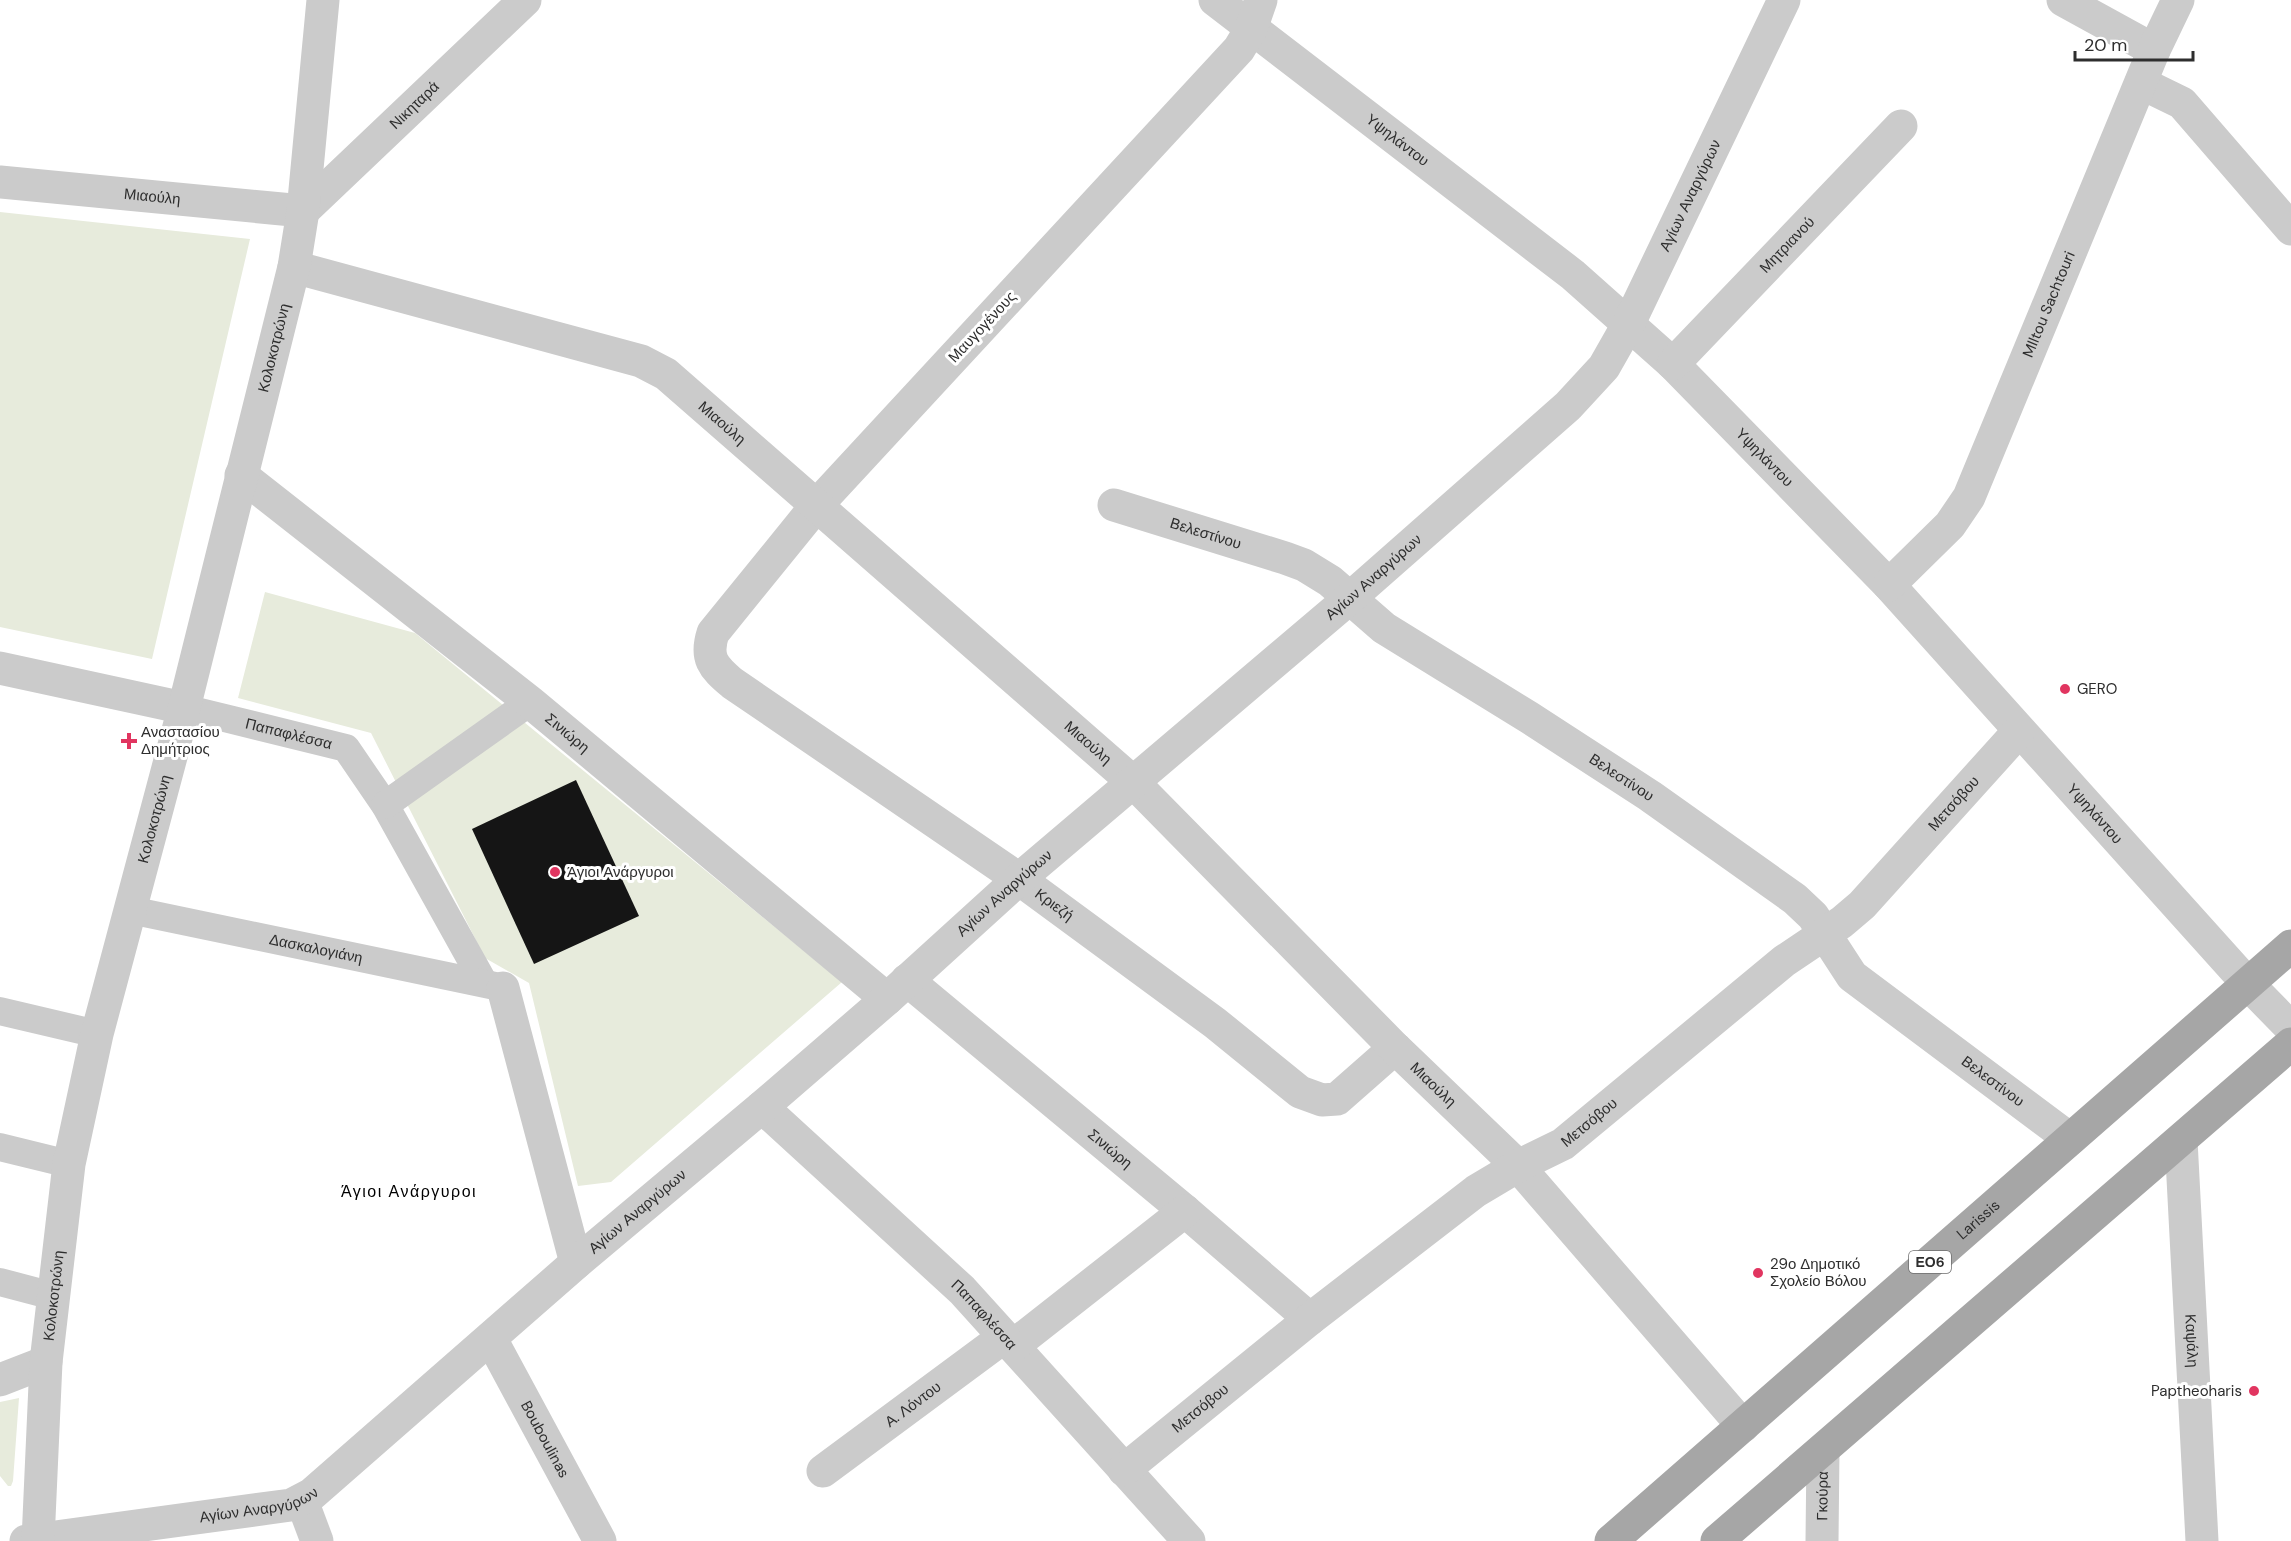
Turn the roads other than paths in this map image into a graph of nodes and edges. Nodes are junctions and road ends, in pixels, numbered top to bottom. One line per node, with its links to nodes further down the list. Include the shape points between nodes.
1 (322, 0): 12 (street, Κολοκοτρώνη)
2 (525, 0): 12 (street, Νικηταρά)
3 (1215, 0): 7 (street, Υψηλάντου)
4 (1784, 0): 15 (street, Αγίων Αναργύρων)
5 (2062, 0): 8 (street)
6 (2178, 0): 8 (street, MIltou Sachtouri)
7 (1256, 14): 15 (street, Υψηλάντου); 19 (street, Μαυγογένους, via 1239,49 1219,72)
8 (2154, 50): 9 (street, MIltou Sachtouri)
9 (2141, 83): 13 (street, via 2182,103); 20 (street, MIltou Sachtouri, via 1969,497 1950,525)
10 (1901, 126): 16 (street, Μητριανού)
11 (0, 182): 12 (street, Μιαούλη)
12 (303, 211): 14 (street, Κολοκοτρώνη)
13 (2291, 228)
14 (294, 267): 17 (street, Κολοκοτρώνη); 19 (street, Μιαούλη, via 656,367)
15 (1629, 323): 16 (street, Υψηλάντου); 21 (street, Αγίων Αναργύρων, via 1590,385)
16 (1673, 364): 20 (street, Υψηλάντου)
17 (241, 475): 24 (street, Σινιώρη); 25 (street, Κολοκοτρώνη)
18 (1114, 504): 21 (street, Βελεστίνου, via 1304,565)
19 (816, 506): 22 (street, Μαυγογένους, via 713,633); 27 (street, Μιαούλη)
20 (1889, 585): 26 (street, Υψηλάντου)
21 (1350, 598): 27 (street, Αγίων Αναργύρων); 31 (street, Βελεστίνου, via 1384,628 1650,796 1795,899)
22 (710, 658): 29 (street, Κριεζή, via 732,683)
23 (0, 668): 25 (street, Παπαφλέσσα)
24 (530, 702): 28 (street); 35 (street, Σινιώρη)
25 (184, 708): 28 (street, Παπαφλέσσα, via 346,748); 30 (street, Κολοκοτρώνη)
26 (2019, 731): 31 (street, Μετσόβου, via 1862,905); 33 (street, Υψηλάντου)
27 (1133, 783): 29 (street, Αγίων Αναργύρων); 40 (street, Μιαούλη)
28 (385, 805): 34 (street, Παπαφλέσσα)
29 (1019, 879): 35 (street, Αγίων Αναργύρων); 40 (street, Κριεζή, via 1312,1098 1337,1099)
30 (130, 910): 34 (street, Δασκαλογιάνη); 38 (street, Κολοκοτρώνη)
31 (1825, 933): 42 (street, Βελεστίνου, via 1852,976); 46 (street, Μετσόβου, via 1784,961 1563,1144)
32 (2291, 946): 33 (main road, Larissis / ΕΟ6)
33 (2248, 984): 37 (street, Υψηλάντου); 42 (main road, Larissis / ΕΟ6)
34 (493, 985): 48 (street, Παπαφλέσσα)
35 (897, 990): 41 (street, Αγίων Αναργύρων); 47 (street, Σινιώρη)
36 (0, 1011): 38 (street)
37 (2291, 1028)
38 (97, 1034): 45 (street, Κολοκοτρώνη)
39 (2291, 1044): 43 (main road)
40 (1395, 1048): 46 (street, Μιαούλη)
41 (762, 1107): 48 (street, Αγίων Αναργύρων); 53 (street, Παπαφλέσσα, via 962,1290)
42 (2070, 1139): 56 (main road, Larissis / ΕΟ6)
43 (2181, 1140): 57 (main road); 68 (street, Καψάλη)
44 (0, 1147): 45 (street)
45 (69, 1164): 50 (street, Κολοκοτρώνη)
46 (1518, 1166): 51 (street, Μετσόβου, via 1476,1191); 56 (street, Μιαούλη)
47 (1185, 1211): 51 (street, Σινιώρη); 53 (street, Α. Λόντου)
48 (576, 1263): 52 (street, Αγίων Αναργύρων)
49 (0, 1282): 50 (street)
50 (53, 1296): 54 (street, Κολοκοτρώνη)
51 (1310, 1319): 58 (street, Μετσόβου)
52 (491, 1339): 60 (street, Αγίων Αναργύρων); 63 (street, Bouboulinas)
53 (1008, 1342): 58 (street, Παπαφλέσσα); 59 (street, Α. Λόντου)
54 (46, 1362): 55 (street); 61 (street, Κολοκοτρώνη)
55 (0, 1380)
56 (1743, 1426): 65 (main road, Larissis / ΕΟ6)
57 (1823, 1451): 66 (main road); 67 (street, Γκούρα)
58 (1124, 1470): 64 (street, Παπαφλέσσα)
59 (823, 1471)
60 (302, 1501): 61 (street, Αγίων Αναργύρων); 62 (street)
61 (34, 1540)
62 (317, 1541)
63 (600, 1541)
64 (1189, 1541)
65 (1611, 1541)
66 (1717, 1541)
67 (1822, 1541)
68 (2202, 1541)

